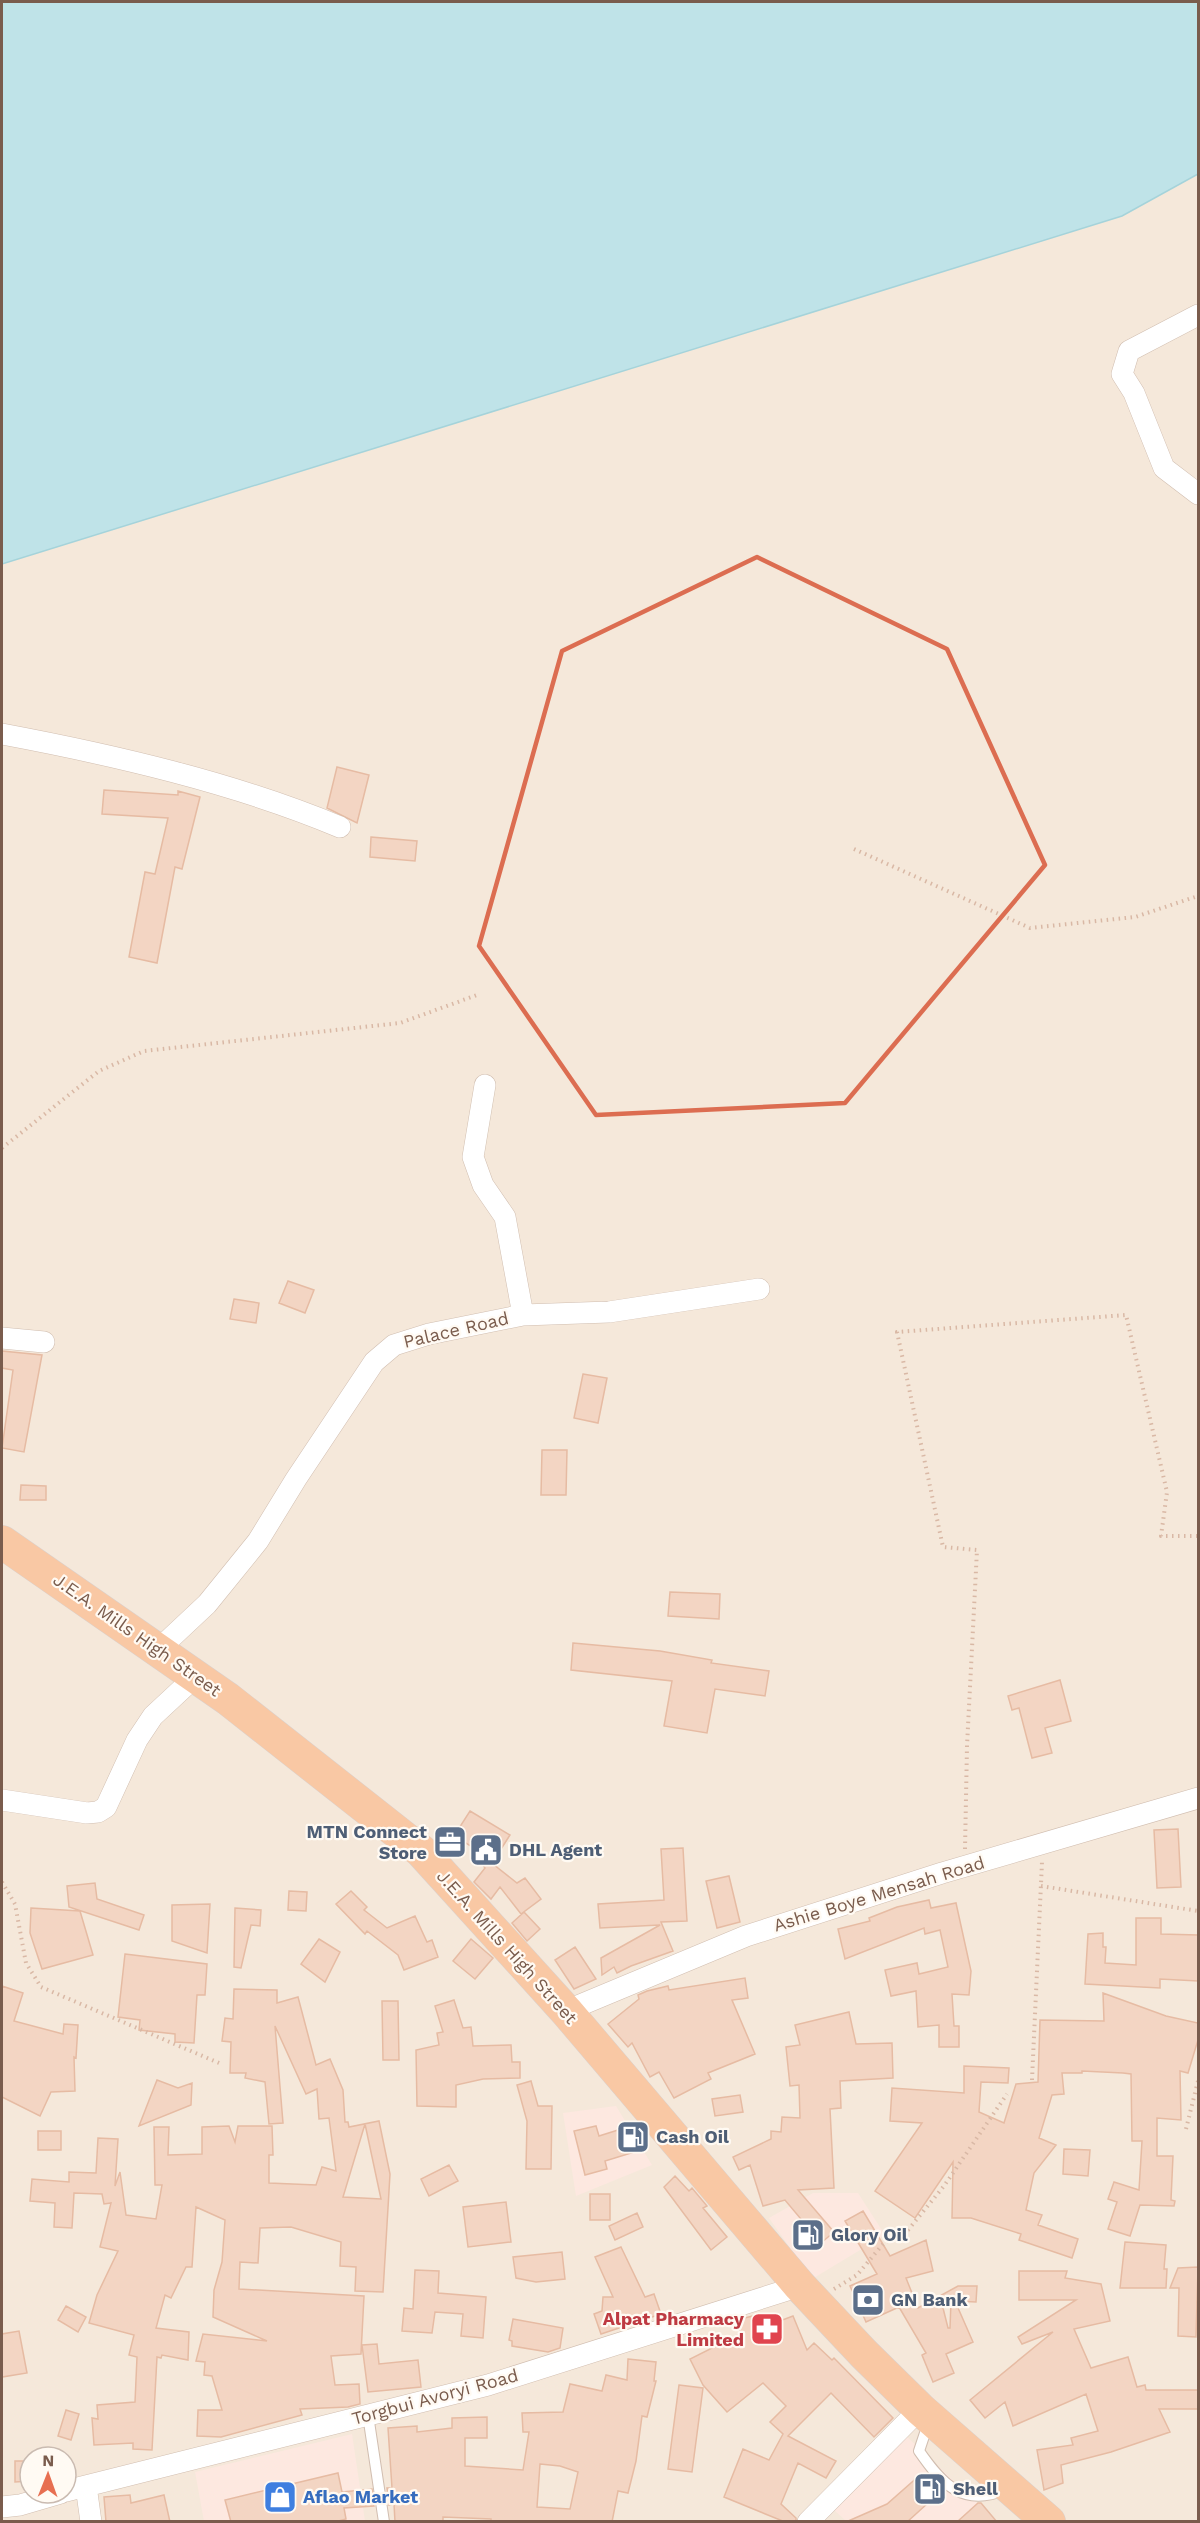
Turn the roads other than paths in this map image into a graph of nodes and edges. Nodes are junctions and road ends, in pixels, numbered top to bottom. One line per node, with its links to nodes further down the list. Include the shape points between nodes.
1 (1198, 315): 2 (street, via 1129,351 1122,374 1134,393 1164,468)
2 (1198, 494)
3 (2, 734): 4 (street, via 87,750 286,804)
4 (340, 827)
5 (485, 1085): 7 (street, via 473,1157 483,1185 505,1217)
6 (759, 1289): 7 (street, Palace Road, via 609,1312)
7 (522, 1315): 11 (street, Palace Road, via 429,1334 394,1346 374,1362 258,1541 207,1604)
8 (2, 1338): 9 (street)
9 (44, 1342)
10 (2, 1542): 11 (highway, J.E.A. Mills High Street)
11 (159, 1649): 12 (highway, J.E.A. Mills High Street)
12 (196, 1676): 14 (street, via 153,1716 105,1807 98,1812); 15 (highway, J.E.A. Mills High Street, via 421,1851)
13 (1198, 1798): 15 (street, Ashie Boye Mensah Road, via 747,1936)
14 (2, 1800)
15 (566, 2011): 16 (highway, J.E.A. Mills High Street)
16 (816, 2288): 17 (highway, J.E.A. Mills High Street, via 864,2354); 18 (street, Torgbui Avoryi Road, via 488,2385)
17 (925, 2413): 25 (street); 26 (highway, J.E.A. Mills High Street)
18 (368, 2415): 19 (street, Torgbui Avoryi Road); 24 (lane)
19 (78, 2488)
20 (78, 2493): 23 (street)
21 (20, 2505): 22 (street)
22 (2, 2507)
23 (91, 2522)
24 (384, 2522)
25 (808, 2522)
26 (1049, 2522)

